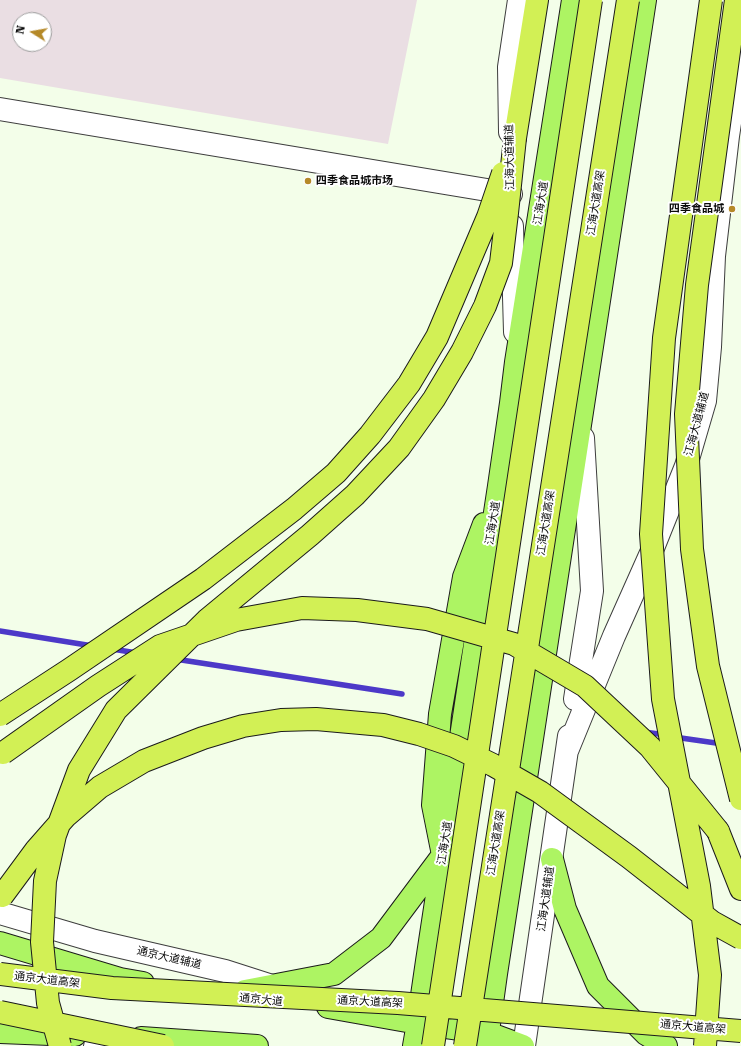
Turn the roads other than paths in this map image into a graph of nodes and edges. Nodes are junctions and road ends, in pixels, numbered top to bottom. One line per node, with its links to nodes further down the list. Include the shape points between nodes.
1 (519, 0): 12 (street, 江海大道辅道, via 509,67)
2 (537, 0): 11 (highway)
3 (573, 0): 13 (main road, 江海大道)
4 (591, 0): 42 (highway, bridge)
5 (628, 0): 43 (highway, 江海大道高架, bridge)
6 (645, 0): 14 (main road)
7 (711, 0): 46 (highway, bridge, via 664,338 651,534 663,699 699,886 710,975)
8 (736, 0): 18 (highway, bridge, via 697,285 686,414 692,549 708,666)
9 (741, 51): 16 (street, 江海大道辅道, via 714,256 705,401 686,466)
10 (0, 109): 12 (street)
11 (515, 138): 15 (highway, bridge, via 488,217 437,337 409,384 370,435 336,473 203,579); 38 (highway, bridge, via 501,263 485,306 434,399 399,448 356,495 207,620 116,710 79,770 55,835 45,881 42,942 48,1002)
12 (511, 194): 13 (street, 江海大道辅道)
13 (516, 362): 19 (main road, 江海大道)
14 (582, 417): 16 (street, 江海大道辅道, via 592,591); 35 (main road)
15 (0, 715)
16 (567, 751): 20 (street, 江海大道辅道)
17 (0, 755): 21 (highway, bridge, via 160,646 236,620 302,608 357,610 427,619 514,644 585,686 650,747 718,831)
18 (741, 799)
19 (443, 855): 27 (main road, via 381,938 334,974); 31 (main road, 江海大道)
20 (552, 859): 44 (street, 江海大道辅道); 45 (main road, via 565,909 598,986 646,1034)
21 (741, 889)
22 (0, 901): 24 (highway, bridge, via 36,850 65,817 100,787 144,761 203,738 243,726 281,720 316,719 383,725 419,734 454,746 493,765 540,792 712,922)
23 (6, 917): 27 (street, 通京大道辅道, via 225,971)
24 (741, 938)
25 (4, 942): 28 (main road, 通京大道, via 120,979)
26 (0, 974): 32 (highway, 通京大道高架, bridge, via 112,988 398,1003)
27 (273, 986): 28 (main road); 29 (street, 通京大道辅道)
28 (216, 996): 29 (main road, 通京大道)
29 (336, 1008): 31 (main road, 通京大道)
30 (0, 1012): 36 (highway, bridge)
31 (418, 1023): 35 (main road, 通京大道); 41 (main road, 江海大道)
32 (741, 1031)
33 (0, 1032): 36 (main road)
34 (0, 1038): 37 (main road)
35 (487, 1039): 44 (main road, 通京大道)
36 (158, 1042): 39 (street); 40 (main road)
37 (26, 1046)
38 (60, 1046)
39 (95, 1046)
40 (257, 1046)
41 (414, 1046)
42 (433, 1046)
43 (465, 1046)
44 (524, 1046)
45 (666, 1046)
46 (705, 1046)

